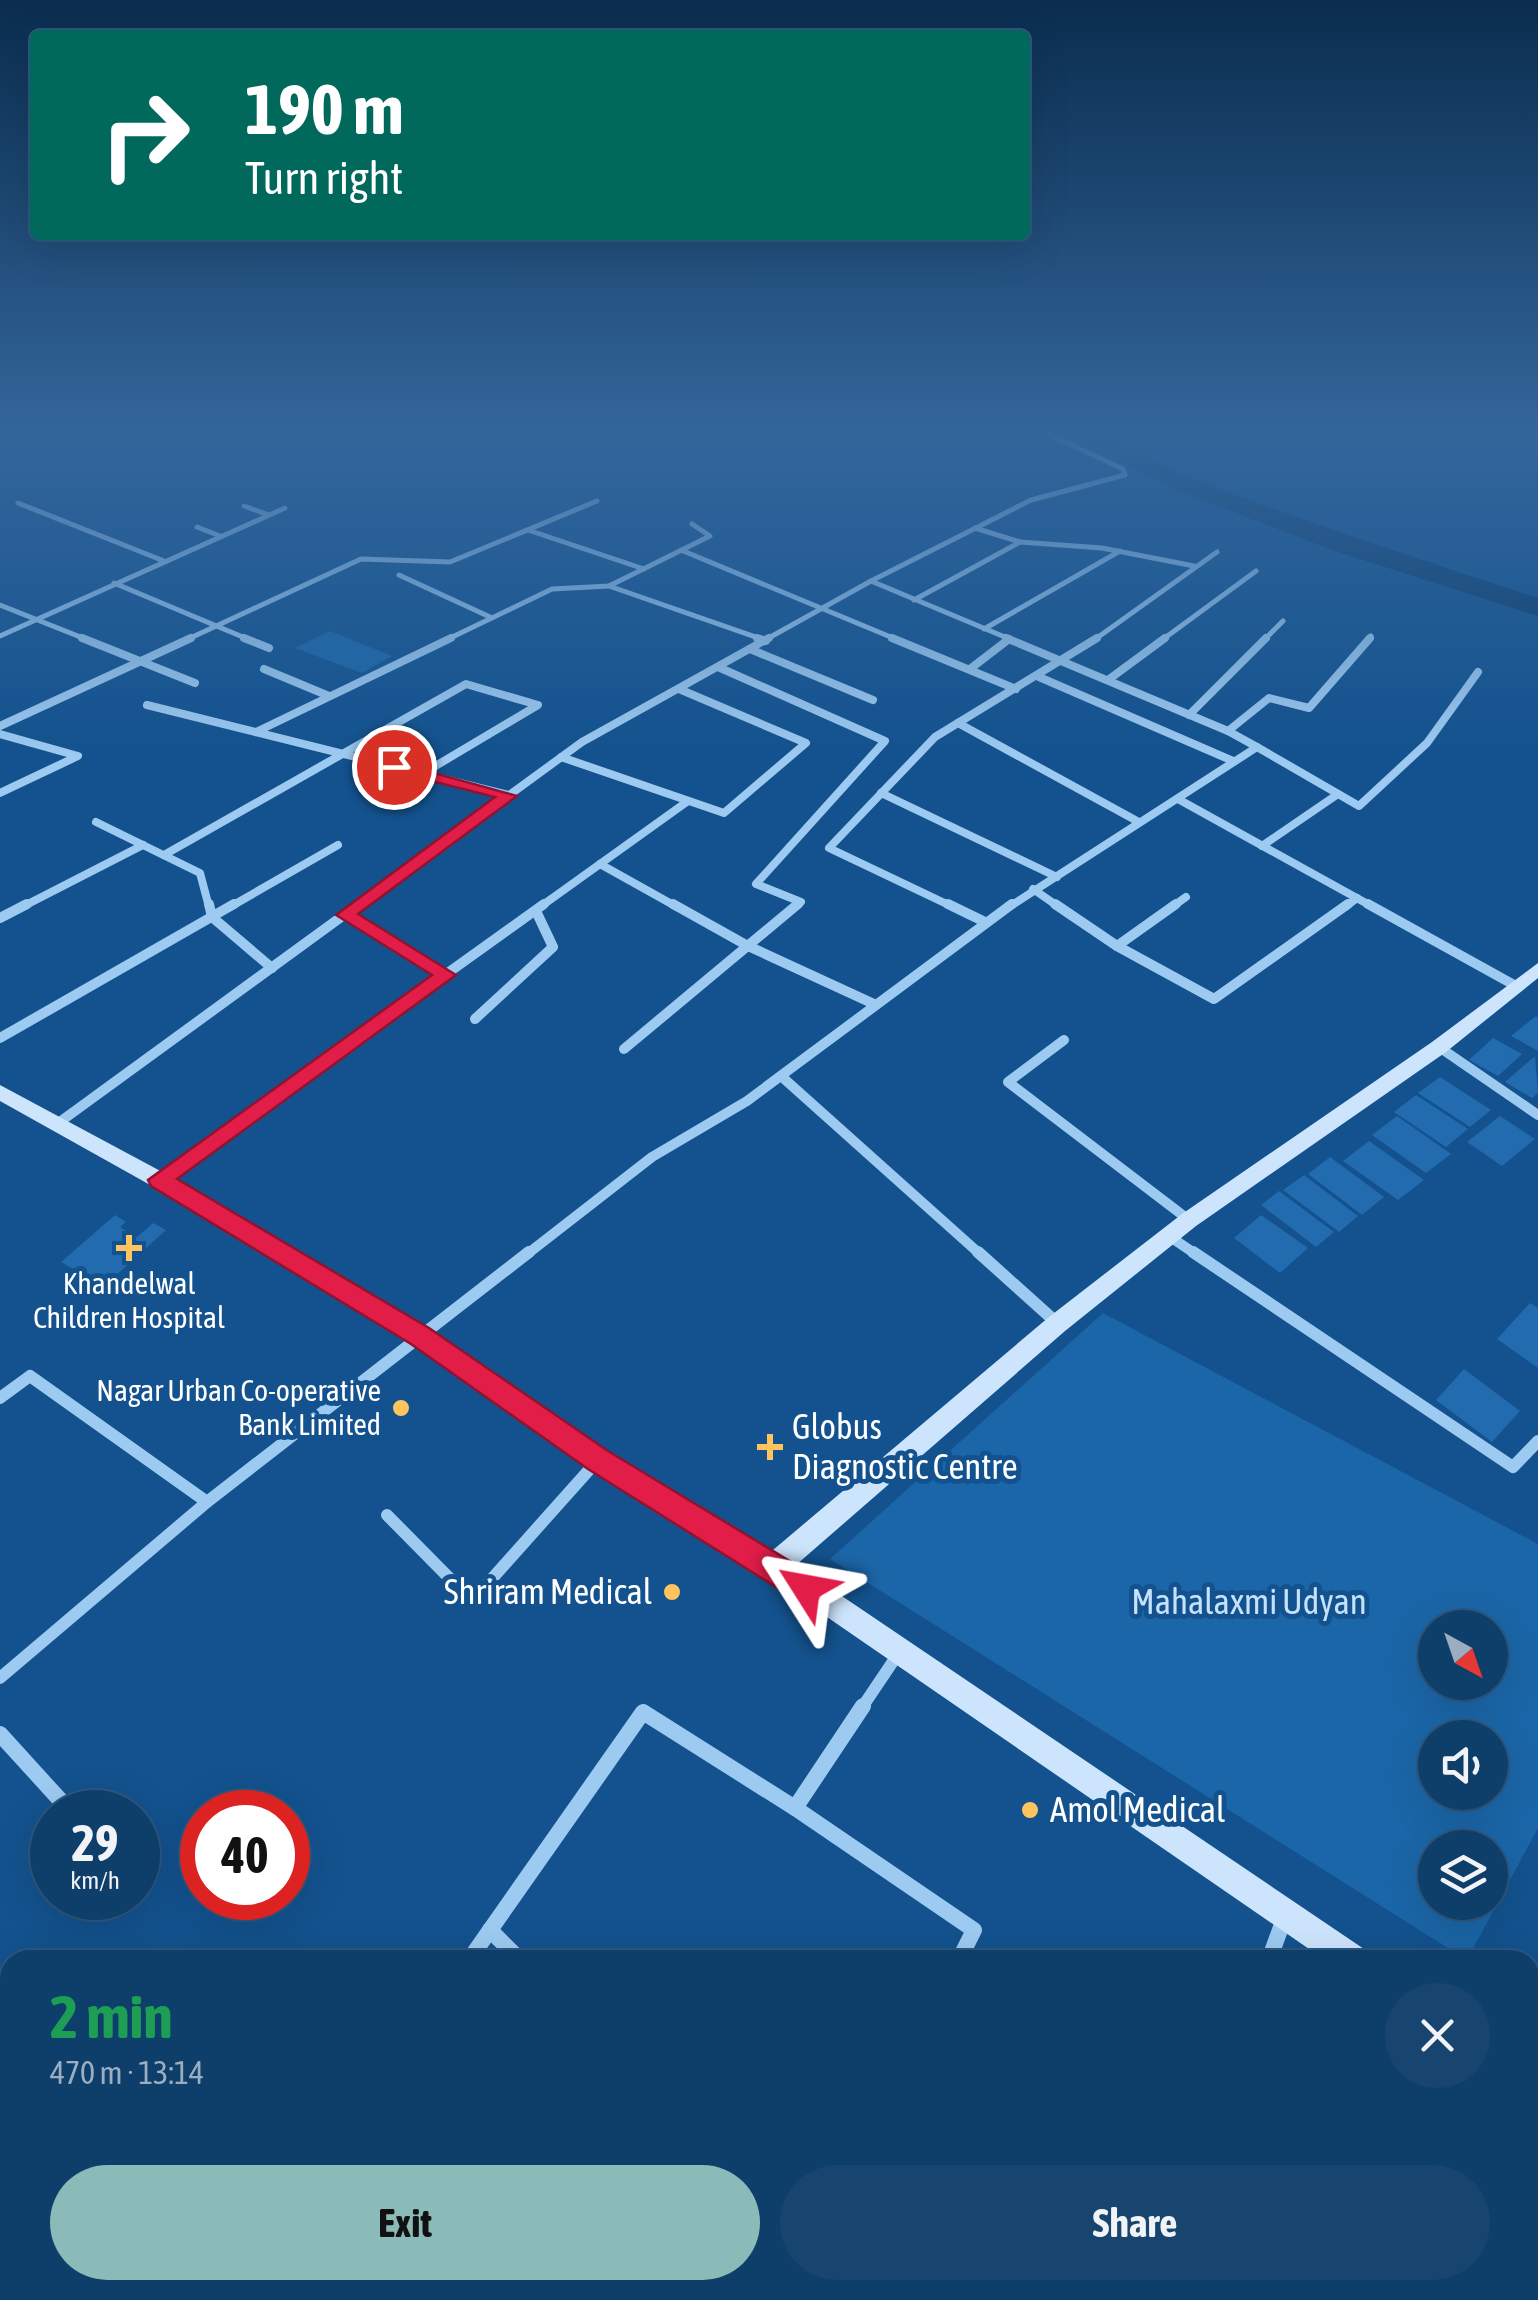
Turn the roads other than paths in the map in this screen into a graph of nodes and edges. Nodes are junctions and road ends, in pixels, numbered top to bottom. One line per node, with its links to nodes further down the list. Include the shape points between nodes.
1 (118, 542): 12 (street)
2 (207, 542): 12 (street)
3 (498, 542): 26 (street, via 450,562 361,559)
4 (566, 542): 14 (street)
5 (697, 542): 9 (street)
6 (948, 542): 17 (street)
7 (1020, 542): 20 (street)
8 (1024, 542): 10 (street)
9 (681, 550): 14 (street); 22 (street)
10 (1120, 551): 13 (street); 27 (street)
11 (1217, 552): 13 (street)
12 (164, 561): 18 (street)
13 (1194, 566): 35 (street)
14 (644, 568): 19 (street)
15 (1256, 572): 41 (street)
16 (399, 575): 23 (street)
17 (871, 582): 20 (street); 22 (street)
18 (114, 583): 24 (street); 26 (street)
19 (609, 586): 23 (street, via 552,589); 31 (street)
20 (914, 600): 27 (street)
21 (0, 605): 24 (street)
22 (827, 607): 31 (street); 38 (street)
23 (490, 617): 45 (street)
24 (37, 618): 28 (street); 34 (street)
25 (1283, 621): 48 (street)
26 (216, 626): 32 (street); 34 (street)
27 (984, 629): 30 (street)
28 (0, 636)
29 (1371, 636): 51 (street, via 1309,708 1268,698)
30 (1009, 639): 35 (street); 38 (street)
31 (766, 641): 33 (street)
32 (269, 648)
33 (750, 649): 36 (street); 46 (street)
34 (141, 660): 42 (street); 50 (street)
35 (1062, 662): 40 (street); 41 (street)
36 (718, 667): 43 (street); 81 (street, via 885,741 756,884 801,902)
37 (264, 669): 45 (street)
38 (970, 669): 44 (street)
39 (1478, 672): 61 (street, via 1427,743 1358,806)
40 (1039, 676): 44 (street); 57 (street)
41 (1108, 680): 48 (street)
42 (195, 683)
43 (679, 688): 56 (street); 64 (street, via 806,742 724,812)
44 (1016, 689): 49 (street)
45 (329, 696): 52 (street)
46 (873, 700)
47 (148, 705): 52 (street)
48 (1189, 714): 51 (street)
49 (958, 723): 60 (street, via 935,737); 65 (street)
50 (0, 726)
51 (1228, 731): 54 (street)
52 (256, 732): 55 (street)
53 (0, 734): 59 (street, via 78,756)
54 (1257, 746): 57 (street); 61 (street)
55 (339, 753): 58 (street); 58 (street, via 466,684 538,705); 70 (street)
56 (561, 757): 62 (street); 64 (street)
57 (1232, 761): 63 (street)
58 (422, 774): 62 (street)
59 (0, 792)
60 (881, 793): 72 (street); 80 (street, via 829,848)
61 (1338, 794): 69 (street)
62 (508, 796): 77 (street)
63 (1178, 799): 65 (street); 69 (street)
64 (688, 801): 71 (street)
65 (1137, 821): 72 (street)
66 (96, 822): 68 (street)
67 (338, 844): 78 (street)
68 (143, 845): 70 (street); 79 (street)
69 (1262, 846): 75 (street)
70 (164, 855): 78 (street, via 200,873)
71 (600, 864): 76 (street); 81 (street)
72 (1056, 876): 73 (street)
73 (1033, 889): 80 (street); 82 (street)
74 (1186, 897): 82 (street)
75 (1357, 898): 82 (street, via 1214,999); 86 (street)
76 (536, 911): 85 (street); 88 (street, via 553,947)
77 (345, 915): 83 (street); 85 (street)
78 (212, 917): 83 (street); 89 (street)
79 (0, 918)
80 (985, 922): 87 (street)
81 (748, 946): 87 (street); 92 (street)
82 (1117, 946)
83 (272, 968): 96 (street)
84 (1538, 968): 86 (street)
85 (446, 975): 97 (street)
86 (1516, 986): 91 (street)
87 (874, 1004): 93 (street)
88 (475, 1020)
89 (0, 1038)
90 (1064, 1040): 98 (street, via 1008,1082)
91 (1439, 1047): 95 (street); 98 (street)
92 (624, 1050)
93 (781, 1076): 100 (street); 101 (street, via 652,1157)
94 (0, 1092): 96 (street)
95 (1538, 1115)
96 (57, 1124): 97 (street)
97 (159, 1180): 101 (street)
98 (1188, 1220): 99 (street)
99 (1169, 1236): 100 (street); 103 (street, via 1513,1467)
100 (1057, 1324): 107 (street)
101 (420, 1336): 104 (street); 105 (street)
102 (0, 1398): 105 (street, via 30,1376)
103 (1538, 1440)
104 (598, 1460): 106 (street, via 472,1600); 107 (street)
105 (207, 1502): 109 (street)
106 (387, 1514)
107 (775, 1566): 108 (street)
108 (898, 1654): 112 (street); 113 (street)
109 (0, 1678)
110 (0, 1734): 111 (street)
111 (51, 1790)
112 (795, 1808): 114 (street, via 643,1712); 117 (street, via 974,1930)
113 (1286, 1914): 118 (street); 119 (street)
114 (490, 1930): 115 (street); 116 (street)
115 (476, 1950)
116 (510, 1950)
117 (964, 1950)
118 (1272, 1950)
119 (1338, 1950)

